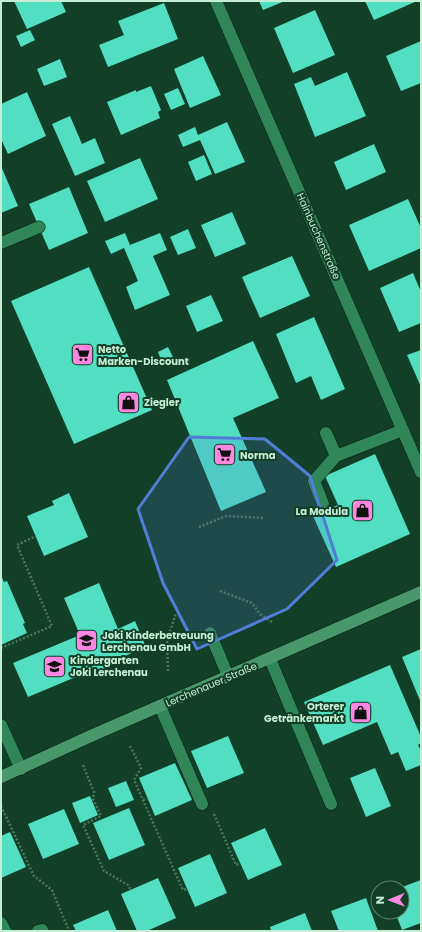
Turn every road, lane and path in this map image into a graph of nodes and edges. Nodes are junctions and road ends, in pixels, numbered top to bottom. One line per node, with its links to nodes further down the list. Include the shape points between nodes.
1 (216, 1): 4 (street, Hainbuchenstraße)
2 (39, 227): 3 (street)
3 (1, 243)
4 (403, 430): 6 (street); 7 (street, Hainbuchenstraße)
5 (326, 433): 6 (street)
6 (336, 456): 8 (street, via 314,482)
7 (421, 472)
8 (323, 504)
9 (265, 518): 10 (path, via 226,516)
10 (199, 527)
11 (36, 536): 17 (path, via 17,544 52,626)
12 (220, 591): 15 (path, via 252,603 260,614)
13 (421, 592): 18 (main road, Lerchenauer Straße)
14 (176, 613): 19 (path, via 167,641)
15 (272, 622)
16 (210, 634): 20 (street)
17 (1, 648)
18 (270, 659): 20 (main road, Lerchenauer Straße); 30 (street)
19 (168, 671)
20 (228, 676): 21 (main road, Lerchenauer Straße)
21 (160, 706): 25 (main road, Lerchenauer Straße); 29 (street)
22 (1, 725): 25 (street)
23 (130, 746): 28 (path, via 141,768 134,780)
24 (83, 765): 33 (path, via 101,816 83,825 104,871 128,885)
25 (21, 769): 26 (main road, Lerchenauer Straße)
26 (1, 777)
27 (148, 798): 28 (path)
28 (143, 800): 32 (path, via 183,890)
29 (202, 804)
30 (331, 804)
31 (1, 806): 36 (path, via 34,876 52,890)
32 (187, 889)
33 (131, 890)
34 (1, 923): 35 (street)
35 (5, 931)
36 (68, 931)

